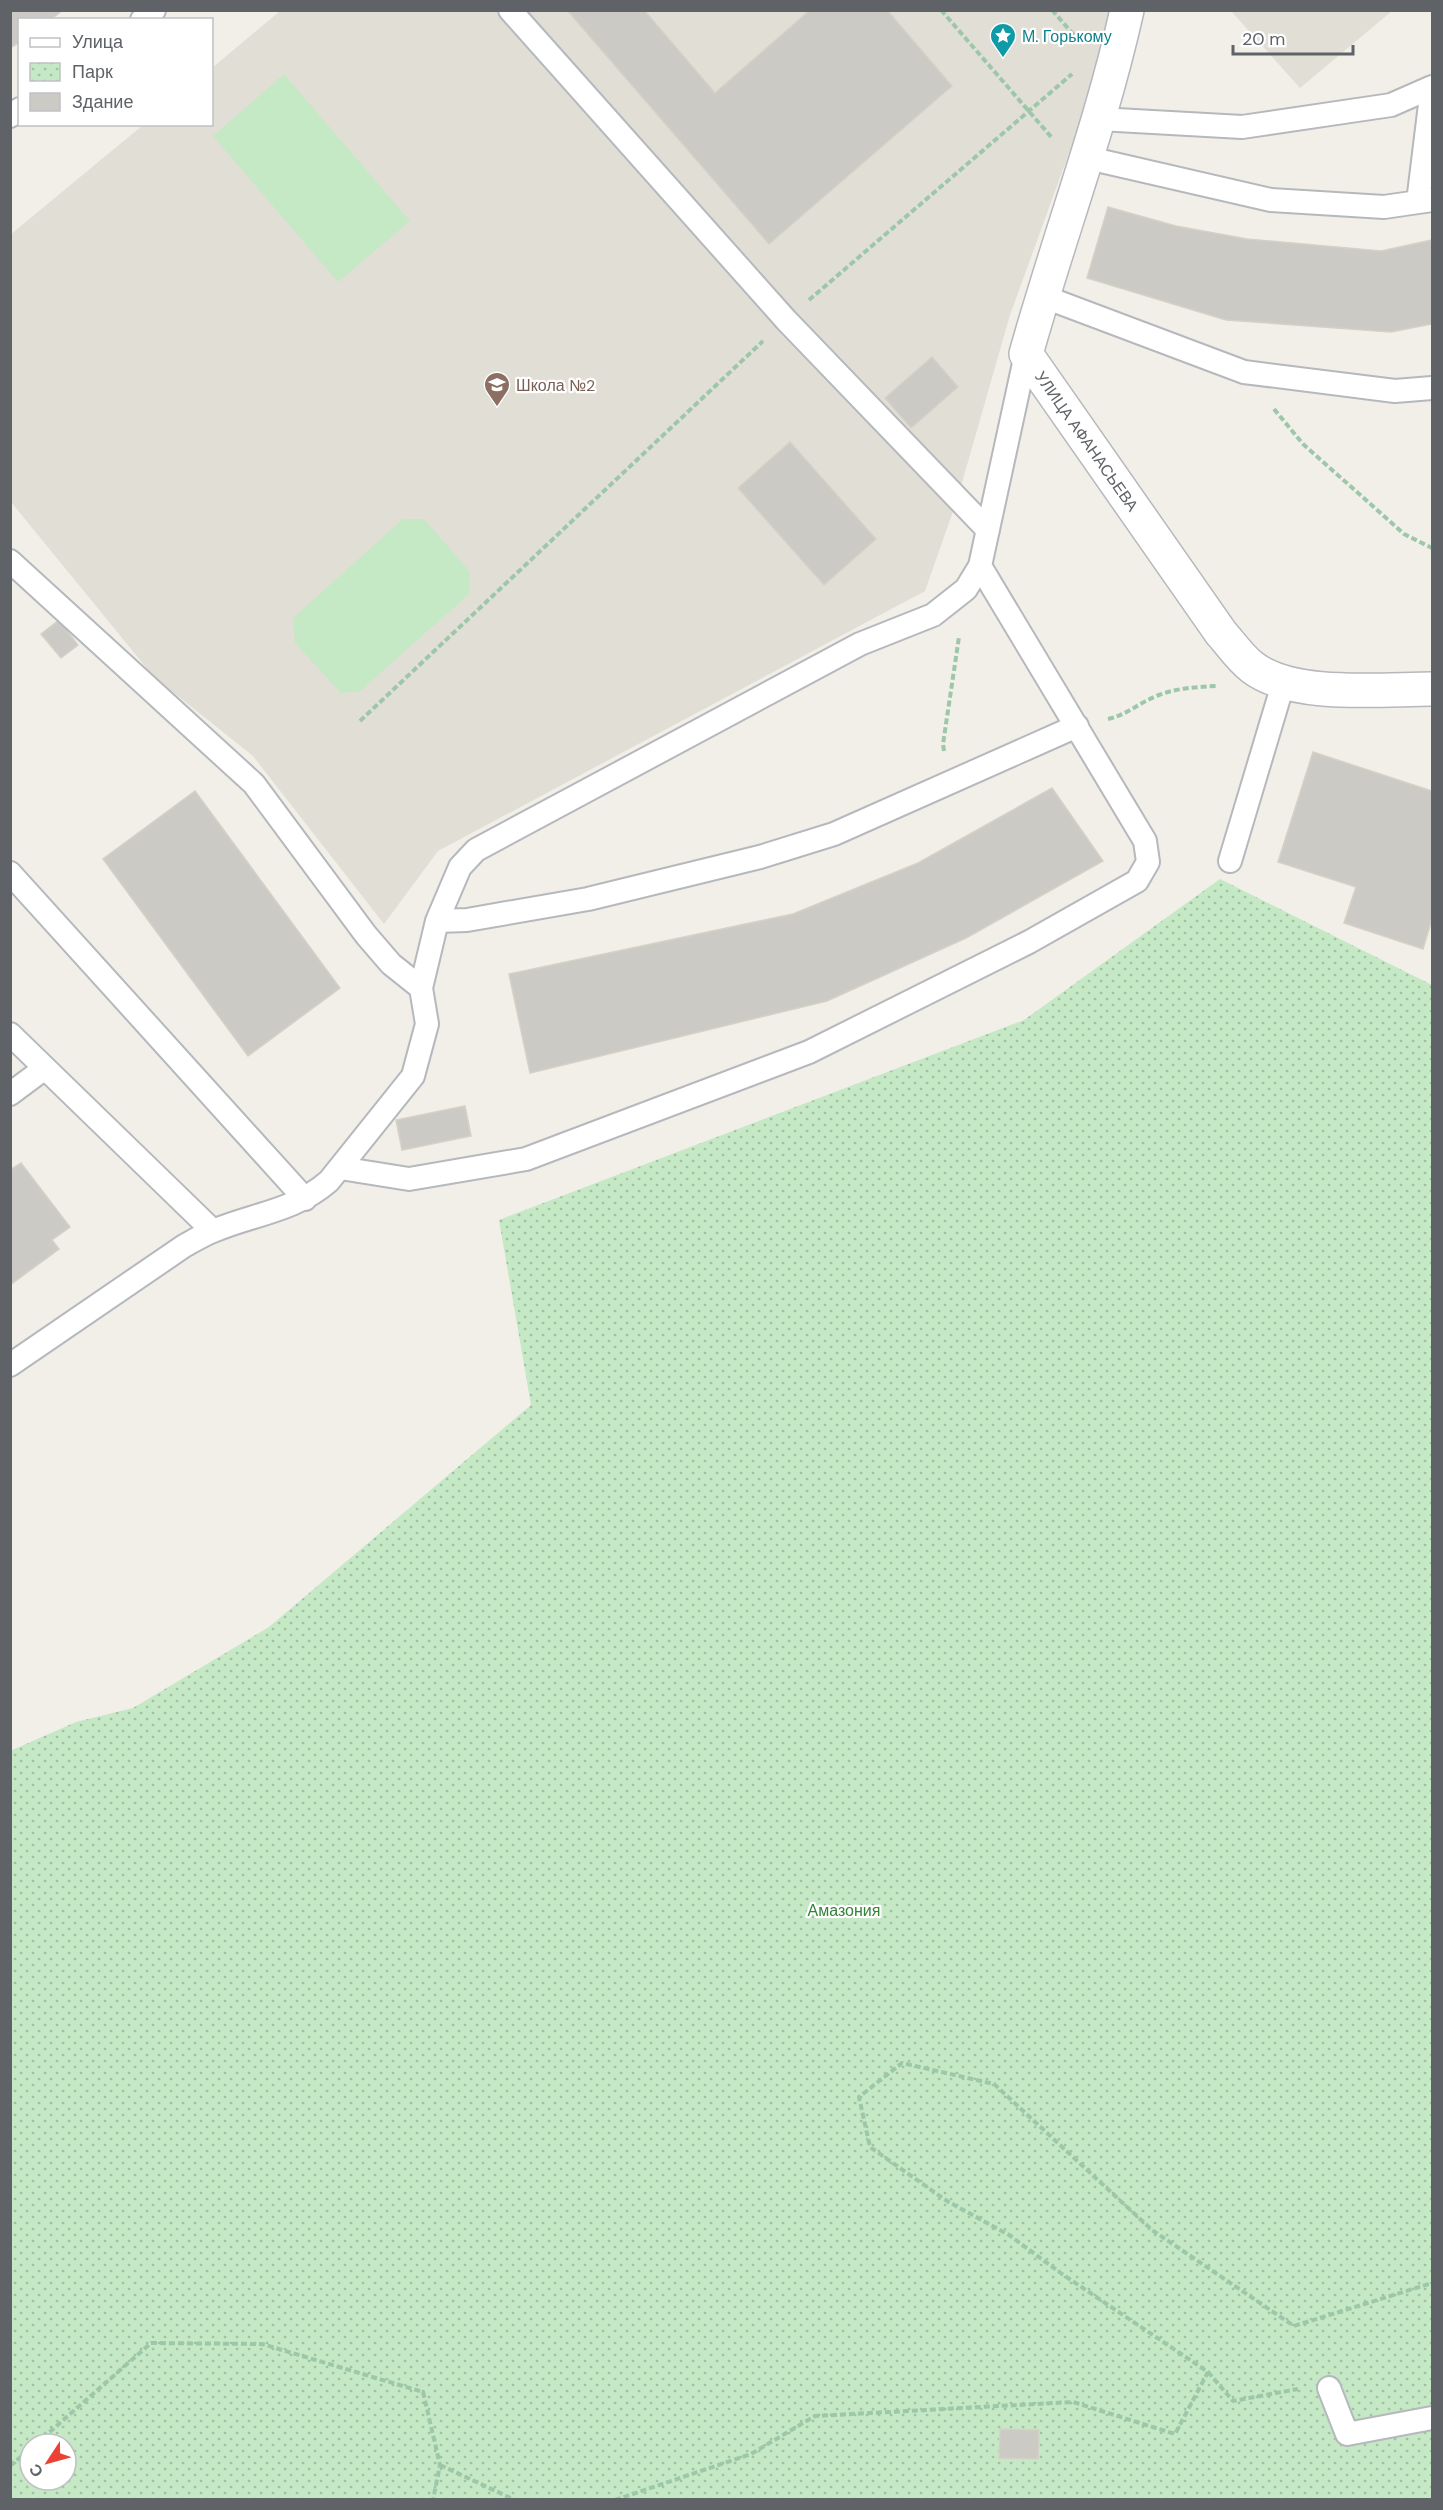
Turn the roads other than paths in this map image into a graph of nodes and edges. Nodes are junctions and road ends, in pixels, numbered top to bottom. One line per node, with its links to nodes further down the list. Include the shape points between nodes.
1 (510, 10): 10 (lane, via 786,320)
2 (1127, 10): 4 (street, УЛИЦА АФАНАСЬЕВА)
3 (1432, 87): 4 (lane, via 1391,105 1242,127); 6 (lane)
4 (1099, 119): 5 (street, УЛИЦА АФАНАСЬЕВА)
5 (1088, 158): 6 (lane, via 1271,201 1384,207); 7 (street, УЛИЦА АФАНАСЬЕВА)
6 (1425, 201)
7 (1042, 296): 8 (street, УЛИЦА АФАНАСЬЕВА); 9 (lane, via 1244,372 1395,391)
8 (1026, 354): 10 (lane); 13 (street, УЛИЦА АФАНАСЬЕВА, via 1221,633 1252,667)
9 (1432, 388)
10 (988, 530): 12 (lane)
11 (10, 561): 19 (lane, via 254,784 366,935 391,964)
12 (980, 566): 15 (lane); 18 (lane, via 966,590 933,615 860,644 476,850 460,867)
13 (1282, 684): 14 (street, УЛИЦА АФАНАСЬЕВА, via 1311,689); 16 (lane)
14 (1432, 689)
15 (1077, 726): 18 (lane, via 834,834 760,858 588,899 467,920); 23 (lane, via 1145,841 1148,862 1137,881 1029,942 809,1052 526,1159 409,1179)
16 (1230, 861)
17 (10, 873): 24 (lane)
18 (437, 921): 19 (lane)
19 (421, 988): 23 (lane, via 427,1024 413,1076)
20 (10, 1034): 21 (lane)
21 (45, 1068): 22 (lane); 25 (lane)
22 (10, 1094)
23 (340, 1168): 24 (lane)
24 (305, 1199): 25 (lane)
25 (213, 1231): 26 (lane, via 168,1255)
26 (10, 1365)
27 (1329, 2388): 28 (lane, via 1347,2434)
28 (1432, 2418)

